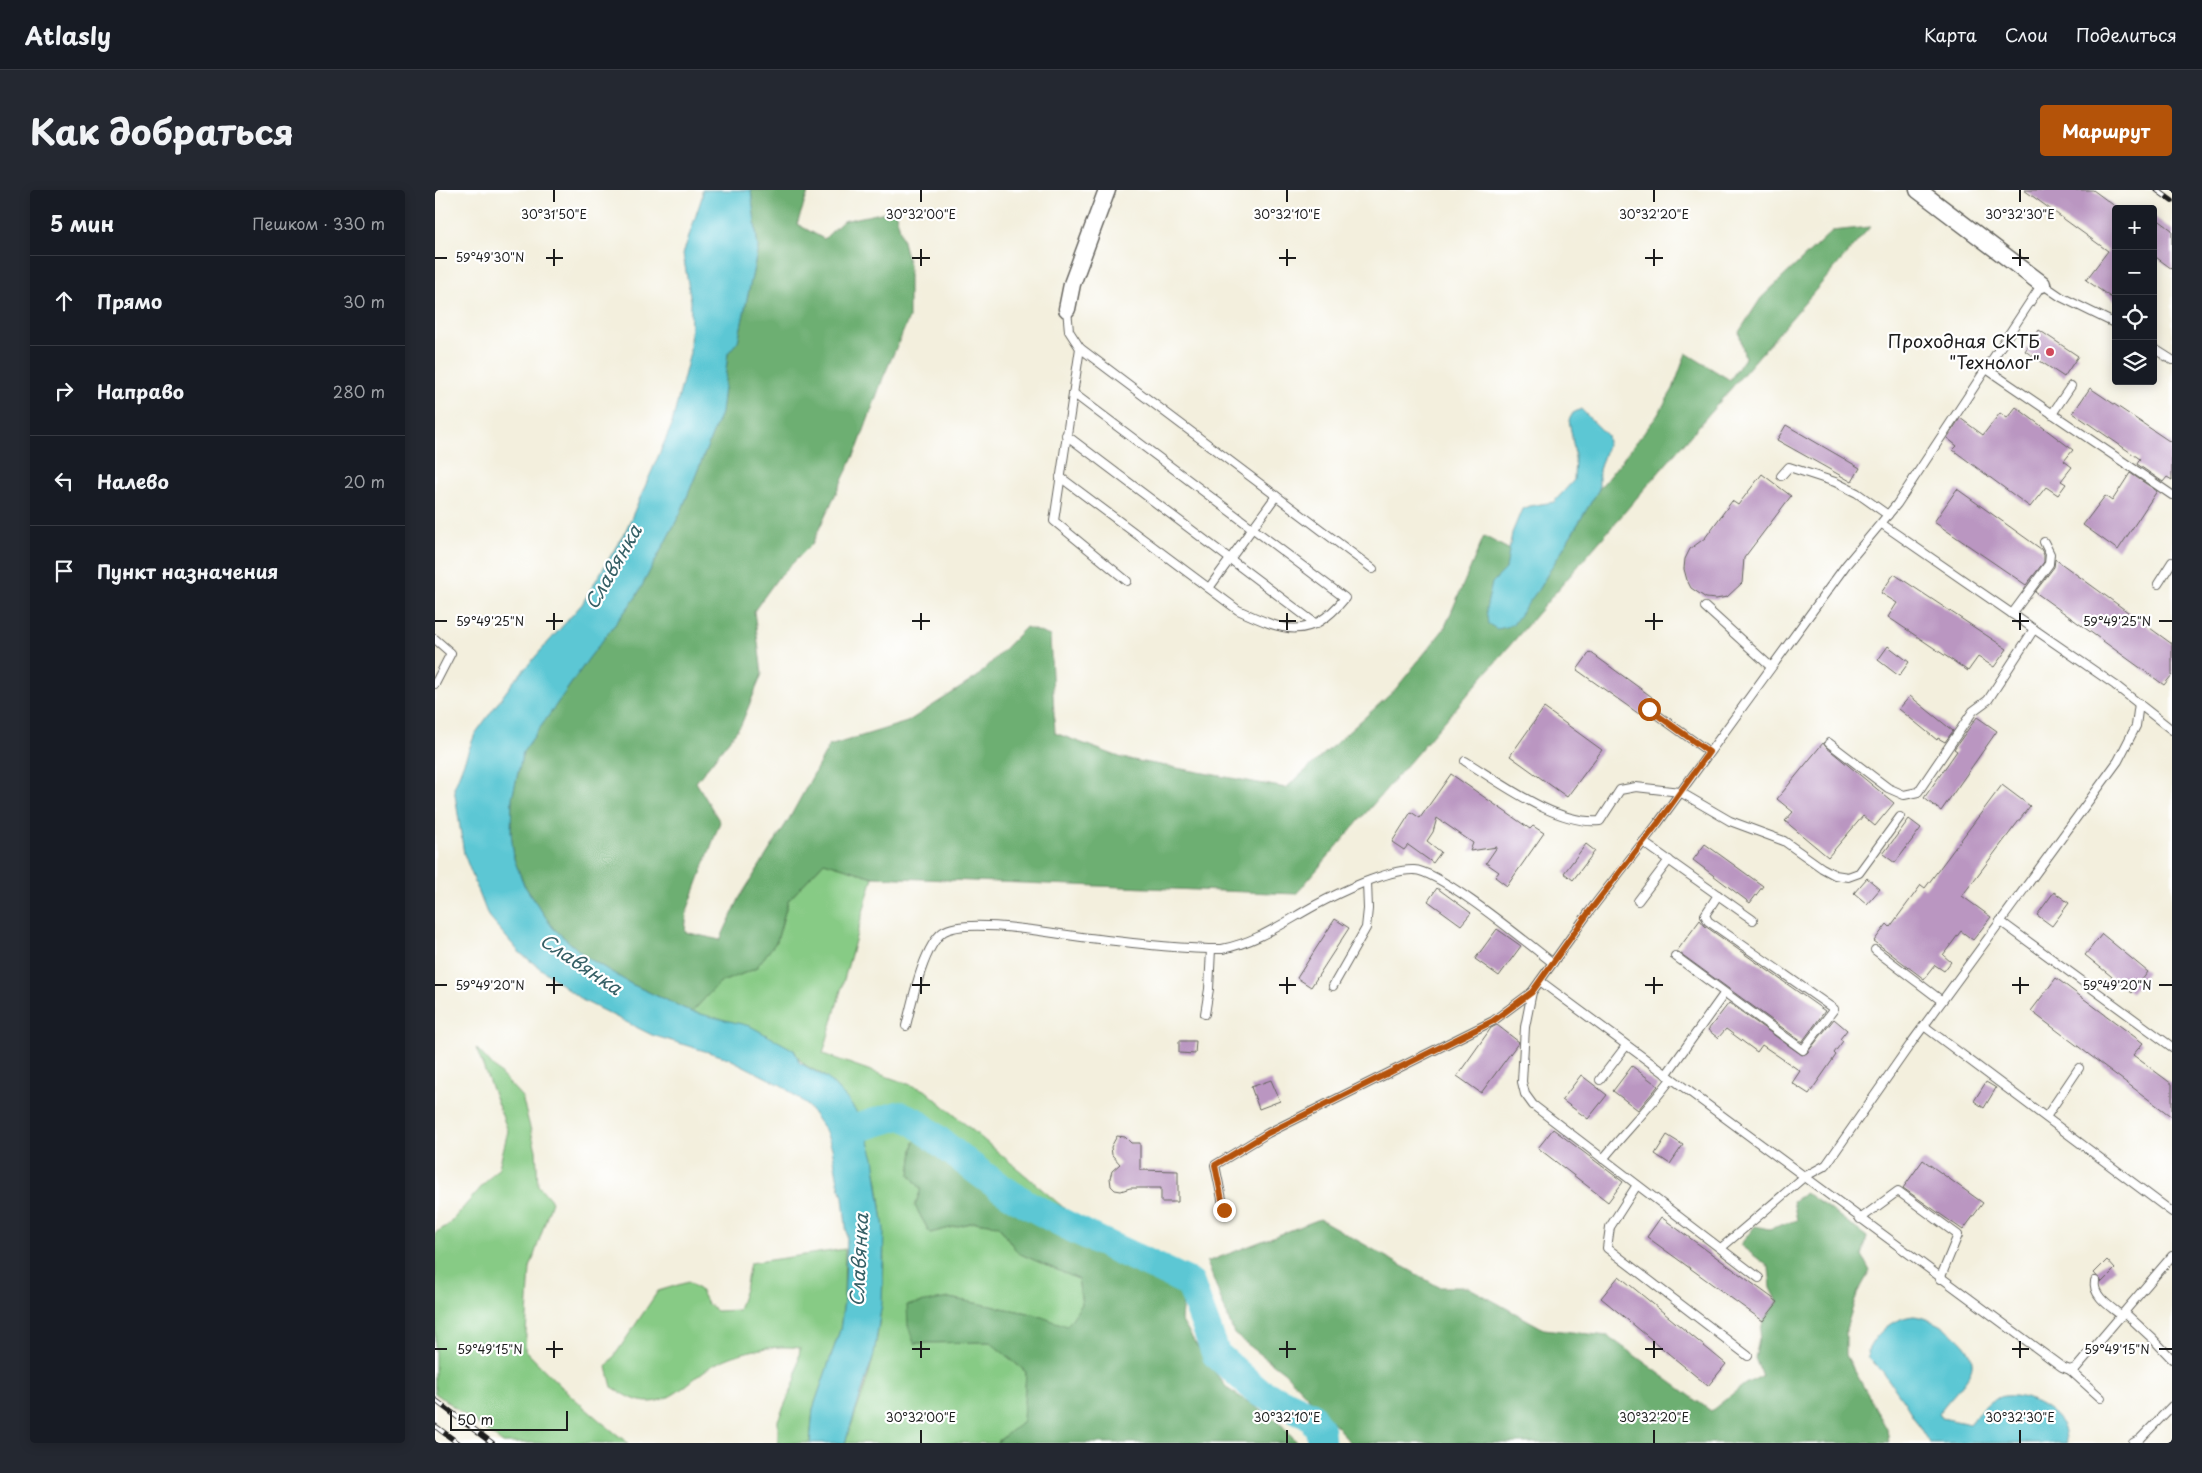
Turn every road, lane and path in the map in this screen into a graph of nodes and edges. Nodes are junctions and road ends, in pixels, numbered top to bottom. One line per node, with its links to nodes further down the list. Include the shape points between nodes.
1 (1107, 190): 4 (street, via 1072,284)
2 (1918, 190): 3 (street)
3 (2042, 284): 5 (lane); 9 (lane)
4 (1067, 309): 6 (lane, via 1069,331)
5 (2112, 322)
6 (1080, 348): 11 (lane); 17 (lane)
7 (2157, 351): 8 (lane)
8 (2172, 360)
9 (1985, 368): 12 (lane); 18 (lane)
10 (2071, 386): 12 (lane)
11 (1073, 393): 13 (lane); 20 (lane)
12 (2052, 414): 16 (lane)
13 (1066, 435): 15 (lane); 22 (lane)
14 (1781, 476): 18 (lane, via 1789,467 1835,482 1857,492)
15 (1060, 477): 25 (lane, via 1054,521); 27 (lane)
16 (2172, 495)
17 (1276, 496): 20 (lane); 24 (lane)
18 (1888, 515): 19 (lane)
19 (1882, 524): 29 (lane); 33 (lane, via 1846,565)
20 (1253, 528): 22 (lane); 30 (lane, via 1345,598 1332,614)
21 (2044, 542): 29 (lane, via 2051,554 2049,564)
22 (1230, 559): 27 (lane); 30 (lane)
23 (2172, 562): 26 (lane)
24 (1373, 569)
25 (1127, 581)
26 (2158, 584)
27 (1209, 588): 30 (lane, via 1238,610 1272,625 1293,629)
28 (1705, 606): 33 (lane)
29 (2013, 614): 31 (lane)
30 (1315, 624)
31 (2034, 628): 35 (lane); 38 (lane, via 1988,700 1973,711 1918,792 1904,795 1888,788)
32 (435, 639): 34 (lane, via 451,653)
33 (1771, 666): 39 (lane)
34 (435, 684)
35 (2139, 703): 37 (lane); 49 (lane, via 2136,726 2118,761)
36 (1649, 709): 39 (lane)
37 (2172, 730)
38 (1829, 743)
39 (1709, 752): 41 (lane)
40 (1465, 761): 41 (lane, via 1533,802 1585,822 1600,821 1621,790 1635,787)
41 (1680, 792): 42 (lane, via 1730,821 1784,840 1822,868 1848,877 1859,873); 43 (lane)
42 (1900, 817)
43 (1643, 842): 44 (lane); 53 (lane)
44 (1669, 860): 46 (lane); 47 (lane)
45 (1367, 882): 50 (lane, via 1334,895 1264,936 1242,945); 53 (lane, via 1400,871 1415,870 1427,874 1445,882); 55 (lane, via 1366,928)
46 (1718, 895): 48 (lane); 57 (lane, via 1705,916 1708,922 1833,1009 1803,1050)
47 (1638, 900)
48 (1753, 920)
49 (2000, 921): 58 (lane); 63 (lane)
50 (1211, 949): 59 (lane); 60 (lane, via 996,926 950,928 934,941)
51 (1875, 950): 58 (lane)
52 (1675, 956): 57 (lane)
53 (1553, 963): 54 (lane)
54 (1540, 982): 56 (lane); 62 (lane)
55 (1333, 986)
56 (1532, 992): 68 (lane, via 1522,1066 1521,1082 1525,1094 1533,1105); 71 (lane, via 1493,1021 1268,1133 1215,1165)
57 (1724, 994): 65 (lane)
58 (1942, 1001): 61 (lane)
59 (1205, 1014)
60 (906, 1026)
61 (1924, 1026): 67 (lane); 69 (lane, via 1826,1165)
62 (1626, 1046): 65 (lane); 66 (lane)
63 (2172, 1047)
64 (2079, 1068): 67 (lane)
65 (1668, 1077): 68 (lane, via 1656,1098); 69 (lane)
66 (1600, 1080)
67 (2046, 1117): 72 (lane)
68 (1603, 1159): 70 (lane)
69 (1804, 1178): 73 (lane); 74 (lane)
70 (1637, 1185): 74 (lane); 80 (lane, via 1611,1227 1607,1248)
71 (1224, 1210)
72 (2172, 1212)
73 (1860, 1219): 77 (lane); 77 (lane, via 1898,1191 1958,1235)
74 (1721, 1248): 76 (lane)
75 (2172, 1256): 79 (lane)
76 (1759, 1278)
77 (1940, 1279): 82 (lane)
78 (2095, 1281): 79 (lane, via 2096,1292)
79 (2123, 1314): 81 (lane); 82 (lane, via 2077,1368)
80 (1748, 1356)
81 (2172, 1359)
82 (2070, 1370): 83 (lane)
83 (2101, 1398)
84 (2172, 1406): 85 (lane)
85 (2133, 1443)

